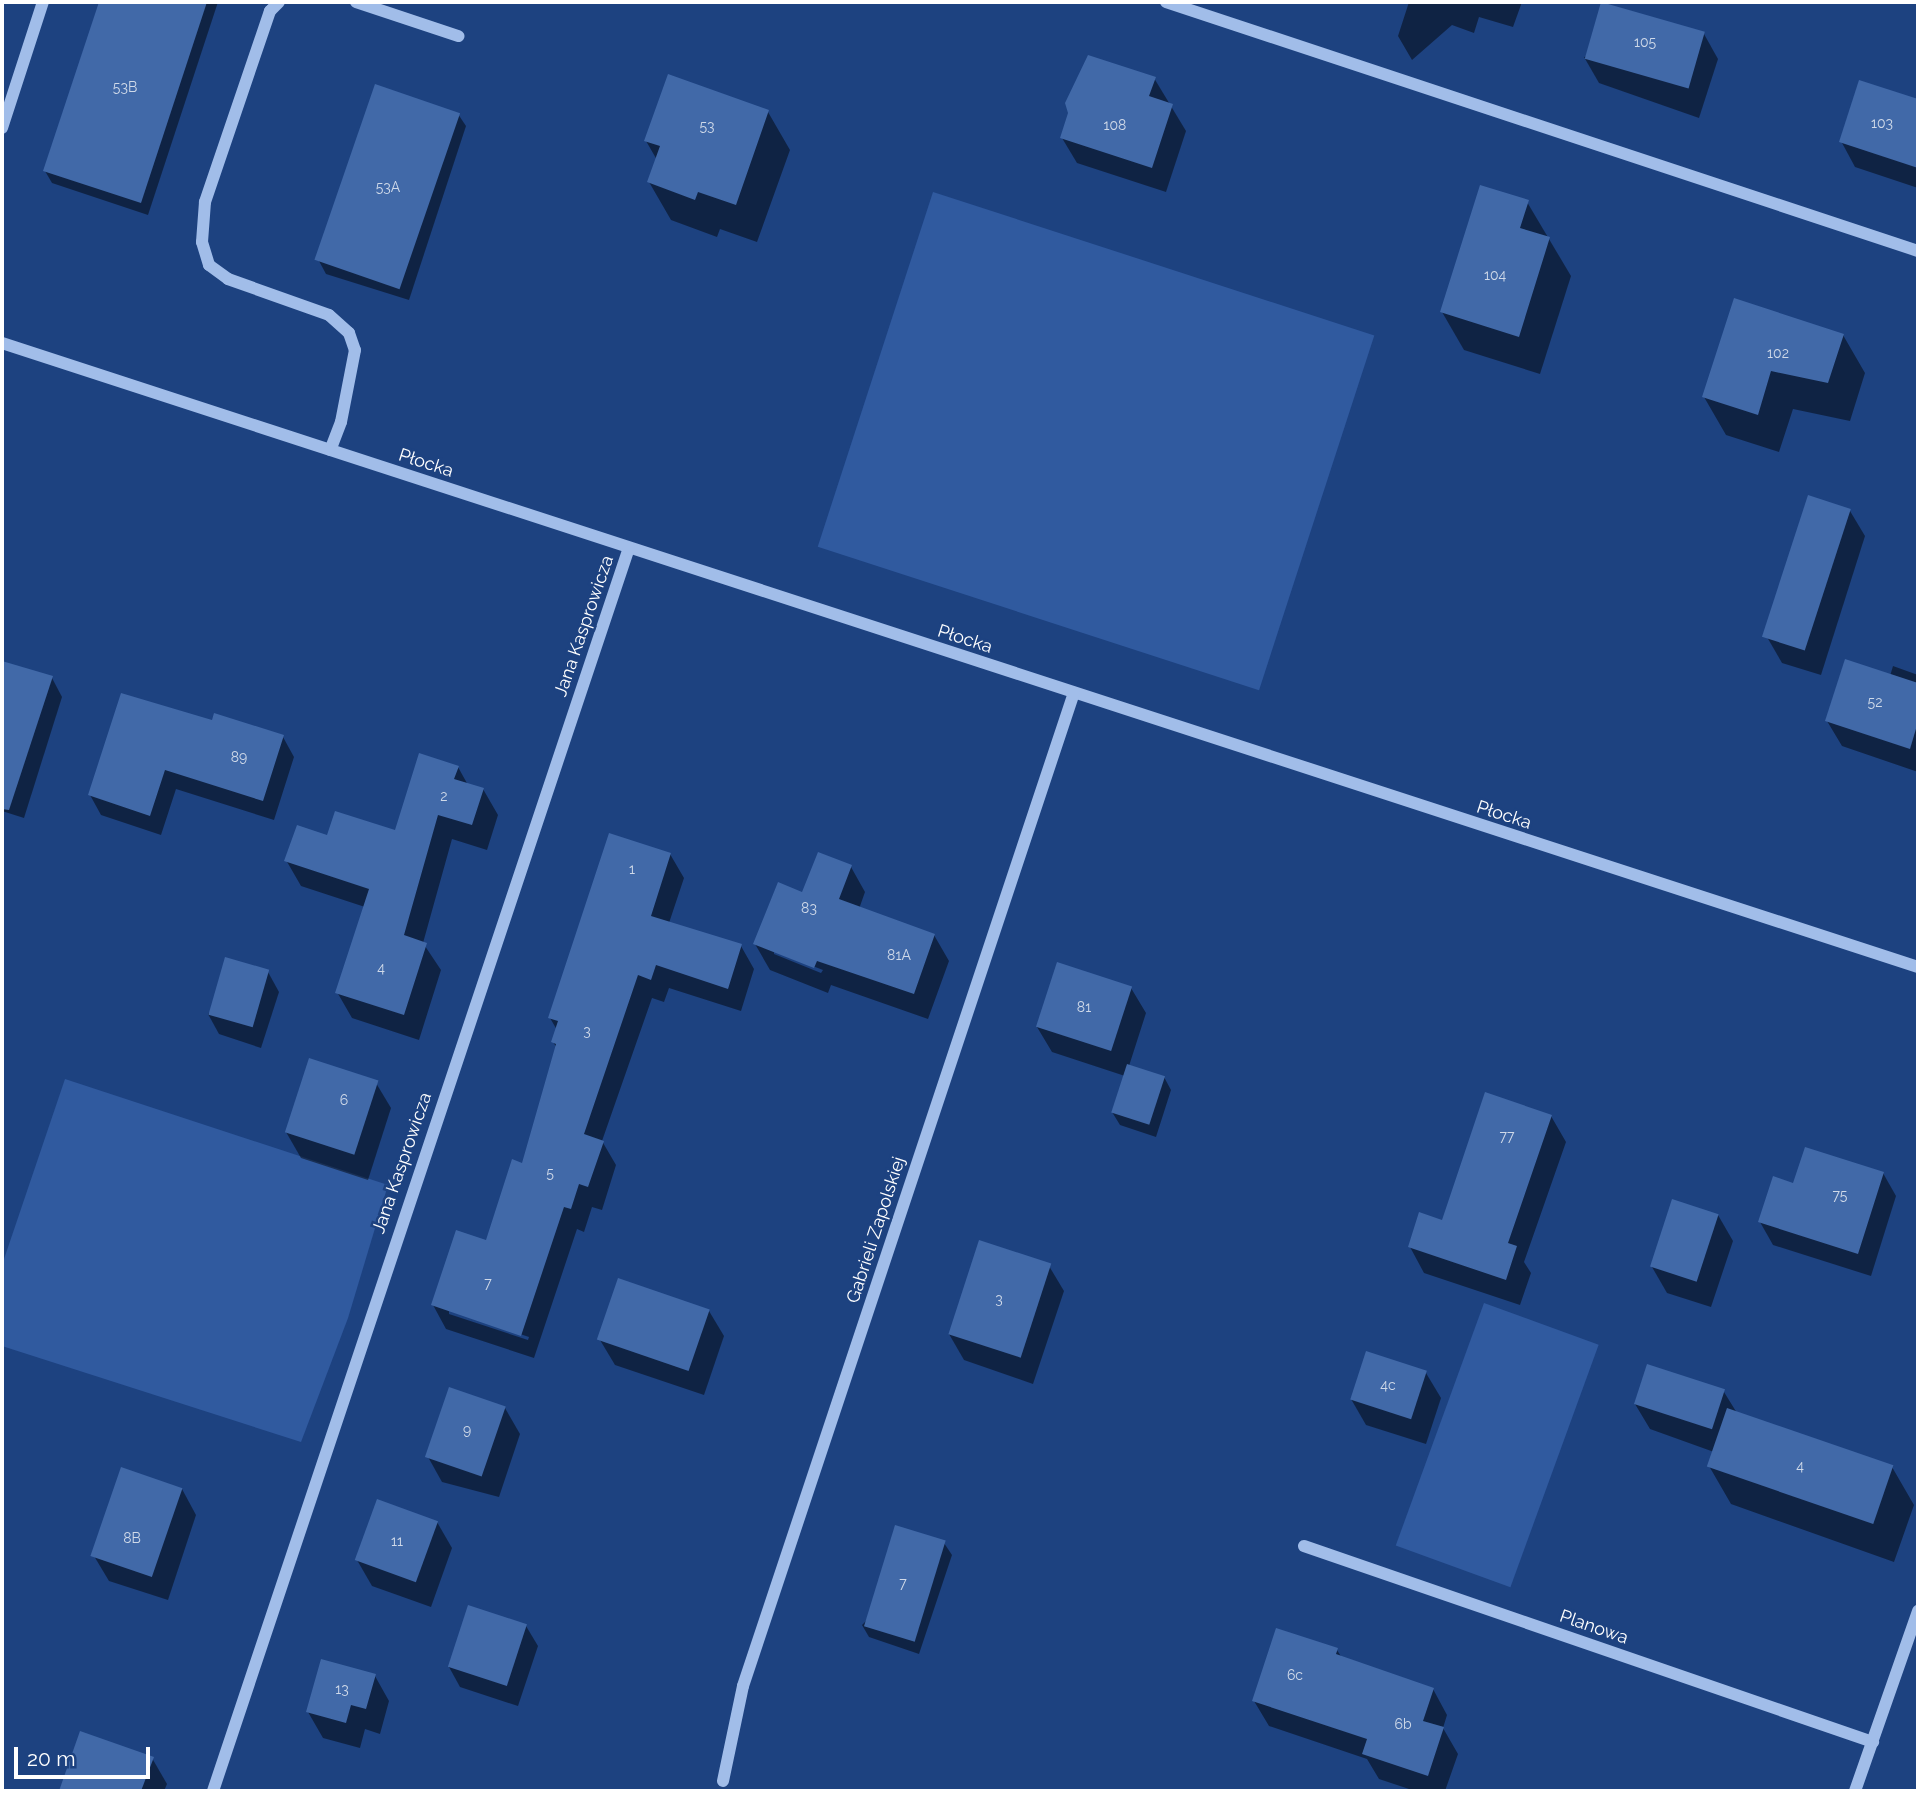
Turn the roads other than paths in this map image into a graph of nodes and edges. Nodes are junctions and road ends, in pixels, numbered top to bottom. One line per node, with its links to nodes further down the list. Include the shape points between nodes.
1 (43, 2): 6 (street)
2 (279, 2): 9 (street, via 270,11 205,202 202,242 209,265 228,279 329,315 349,333 353,360 341,422)
3 (356, 2): 5 (street)
4 (1166, 2): 7 (street)
5 (458, 36)
6 (2, 128)
7 (1918, 251)
8 (2, 343): 9 (street, Płocka)
9 (330, 450): 10 (street, Płocka)
10 (629, 548): 11 (street, Płocka); 17 (street, Jana Kasprowicza)
11 (1073, 693): 12 (street, Płocka); 16 (street, Gabrieli Zapolskiej, via 743,1686)
12 (1918, 967)
13 (1304, 1546): 15 (street, Planowa)
14 (1918, 1611): 15 (street)
15 (1873, 1742): 18 (street)
16 (723, 1781)
17 (213, 1791)
18 (1856, 1791)

